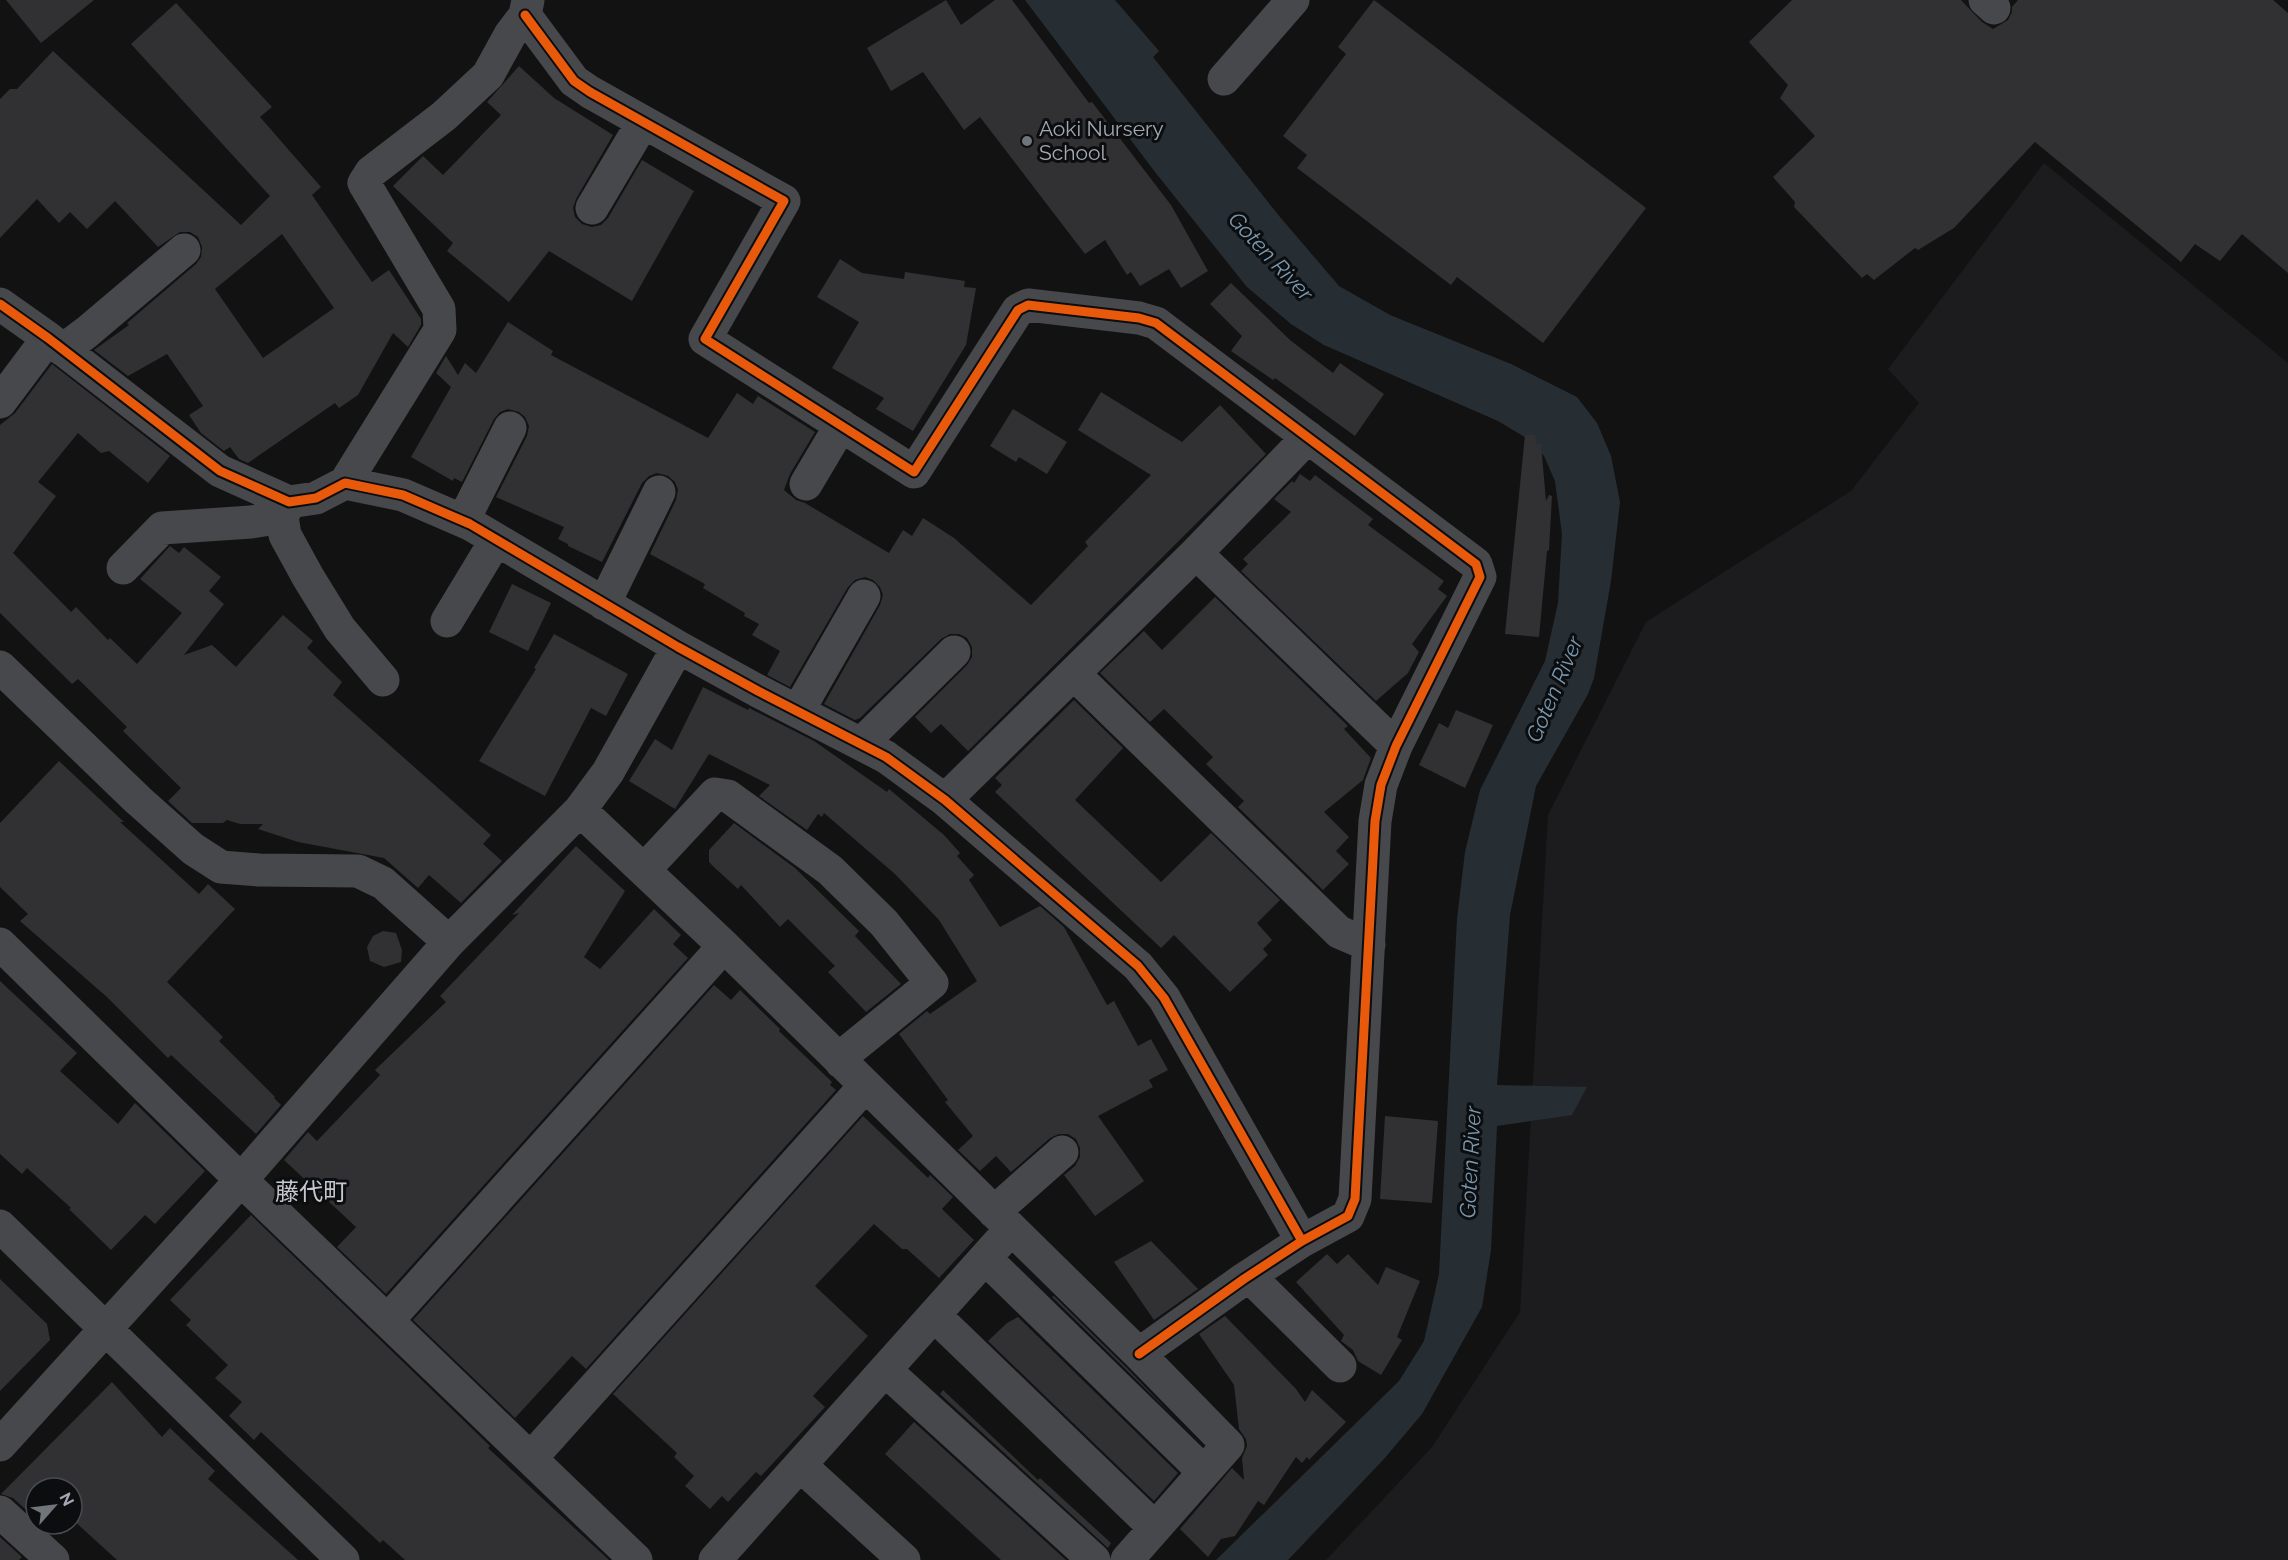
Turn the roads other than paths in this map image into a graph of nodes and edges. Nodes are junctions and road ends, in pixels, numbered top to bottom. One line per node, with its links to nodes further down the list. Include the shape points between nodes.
1 (1293, 0): 3 (street)
2 (526, 7): 4 (street, via 574,81); 13 (street, via 488,75 444,117 371,172 364,183 439,309 440,330)
3 (1224, 79)
4 (643, 122): 5 (street); 10 (street, via 784,201 705,339)
5 (592, 208)
6 (184, 250): 8 (street)
7 (0, 304): 8 (street)
8 (55, 344): 9 (street); 16 (street, via 220,471)
9 (0, 402)
10 (841, 425): 12 (street, via 914,472 1018,310 1028,305 1156,323); 14 (street)
11 (510, 428): 17 (street)
12 (1308, 437): 19 (street); 31 (street, via 1476,564 1479,577)
13 (345, 483): 16 (street); 17 (street, via 403,495)
14 (806, 484)
15 (659, 492): 22 (street)
16 (286, 509): 20 (street, via 251,522 162,528); 28 (street, via 285,535 308,577 340,628)
17 (463, 521): 18 (street)
18 (496, 540): 22 (street); 23 (street)
19 (1196, 553): 27 (street); 31 (street)
20 (123, 568)
21 (864, 596): 29 (street)
22 (604, 604): 24 (street)
23 (447, 621)
24 (678, 647): 29 (street); 33 (street, via 608,772)
25 (954, 652): 30 (street)
26 (0, 667): 35 (street, via 138,800 193,849 221,867 358,871 383,883)
27 (1074, 674): 32 (street); 37 (street, via 1339,932)
28 (383, 680)
29 (798, 711): 30 (street)
30 (861, 744): 32 (street, via 886,757)
31 (1396, 746): 37 (street, via 1375,821)
32 (945, 800): 45 (street, via 1138,966 1164,998)
33 (580, 810): 34 (street); 35 (street)
34 (644, 870): 38 (street); 39 (street, via 715,794 728,796 838,877 884,923 932,982 852,1048)
35 (449, 942): 42 (street)
36 (0, 944): 42 (street)
37 (1369, 945): 45 (street, via 1355,1198 1348,1216)
38 (724, 946): 39 (street); 49 (street)
39 (841, 1062): 40 (street)
40 (865, 1086): 43 (street); 55 (street)
41 (1062, 1152): 43 (street)
42 (241, 1180): 49 (street); 50 (street)
43 (1003, 1220): 46 (street); 51 (street)
44 (0, 1226): 50 (street)
45 (1302, 1241): 47 (street)
46 (986, 1258): 48 (street); 57 (street)
47 (1249, 1276): 51 (street); 52 (street)
48 (934, 1315): 53 (street); 59 (street)
49 (388, 1320): 55 (street)
50 (105, 1328): 54 (street); 61 (street)
51 (1139, 1354): 57 (street, via 1228,1445)
52 (1340, 1366)
53 (885, 1370): 56 (street); 65 (street)
54 (0, 1445)
55 (531, 1458): 62 (street)
56 (800, 1465): 63 (street); 64 (street)
57 (1204, 1472): 59 (street)
58 (0, 1512): 60 (street)
59 (1155, 1528): 66 (street)
60 (53, 1560)
61 (344, 1560)
62 (636, 1560)
63 (714, 1560)
64 (904, 1560)
65 (1094, 1560)
66 (1127, 1560)

